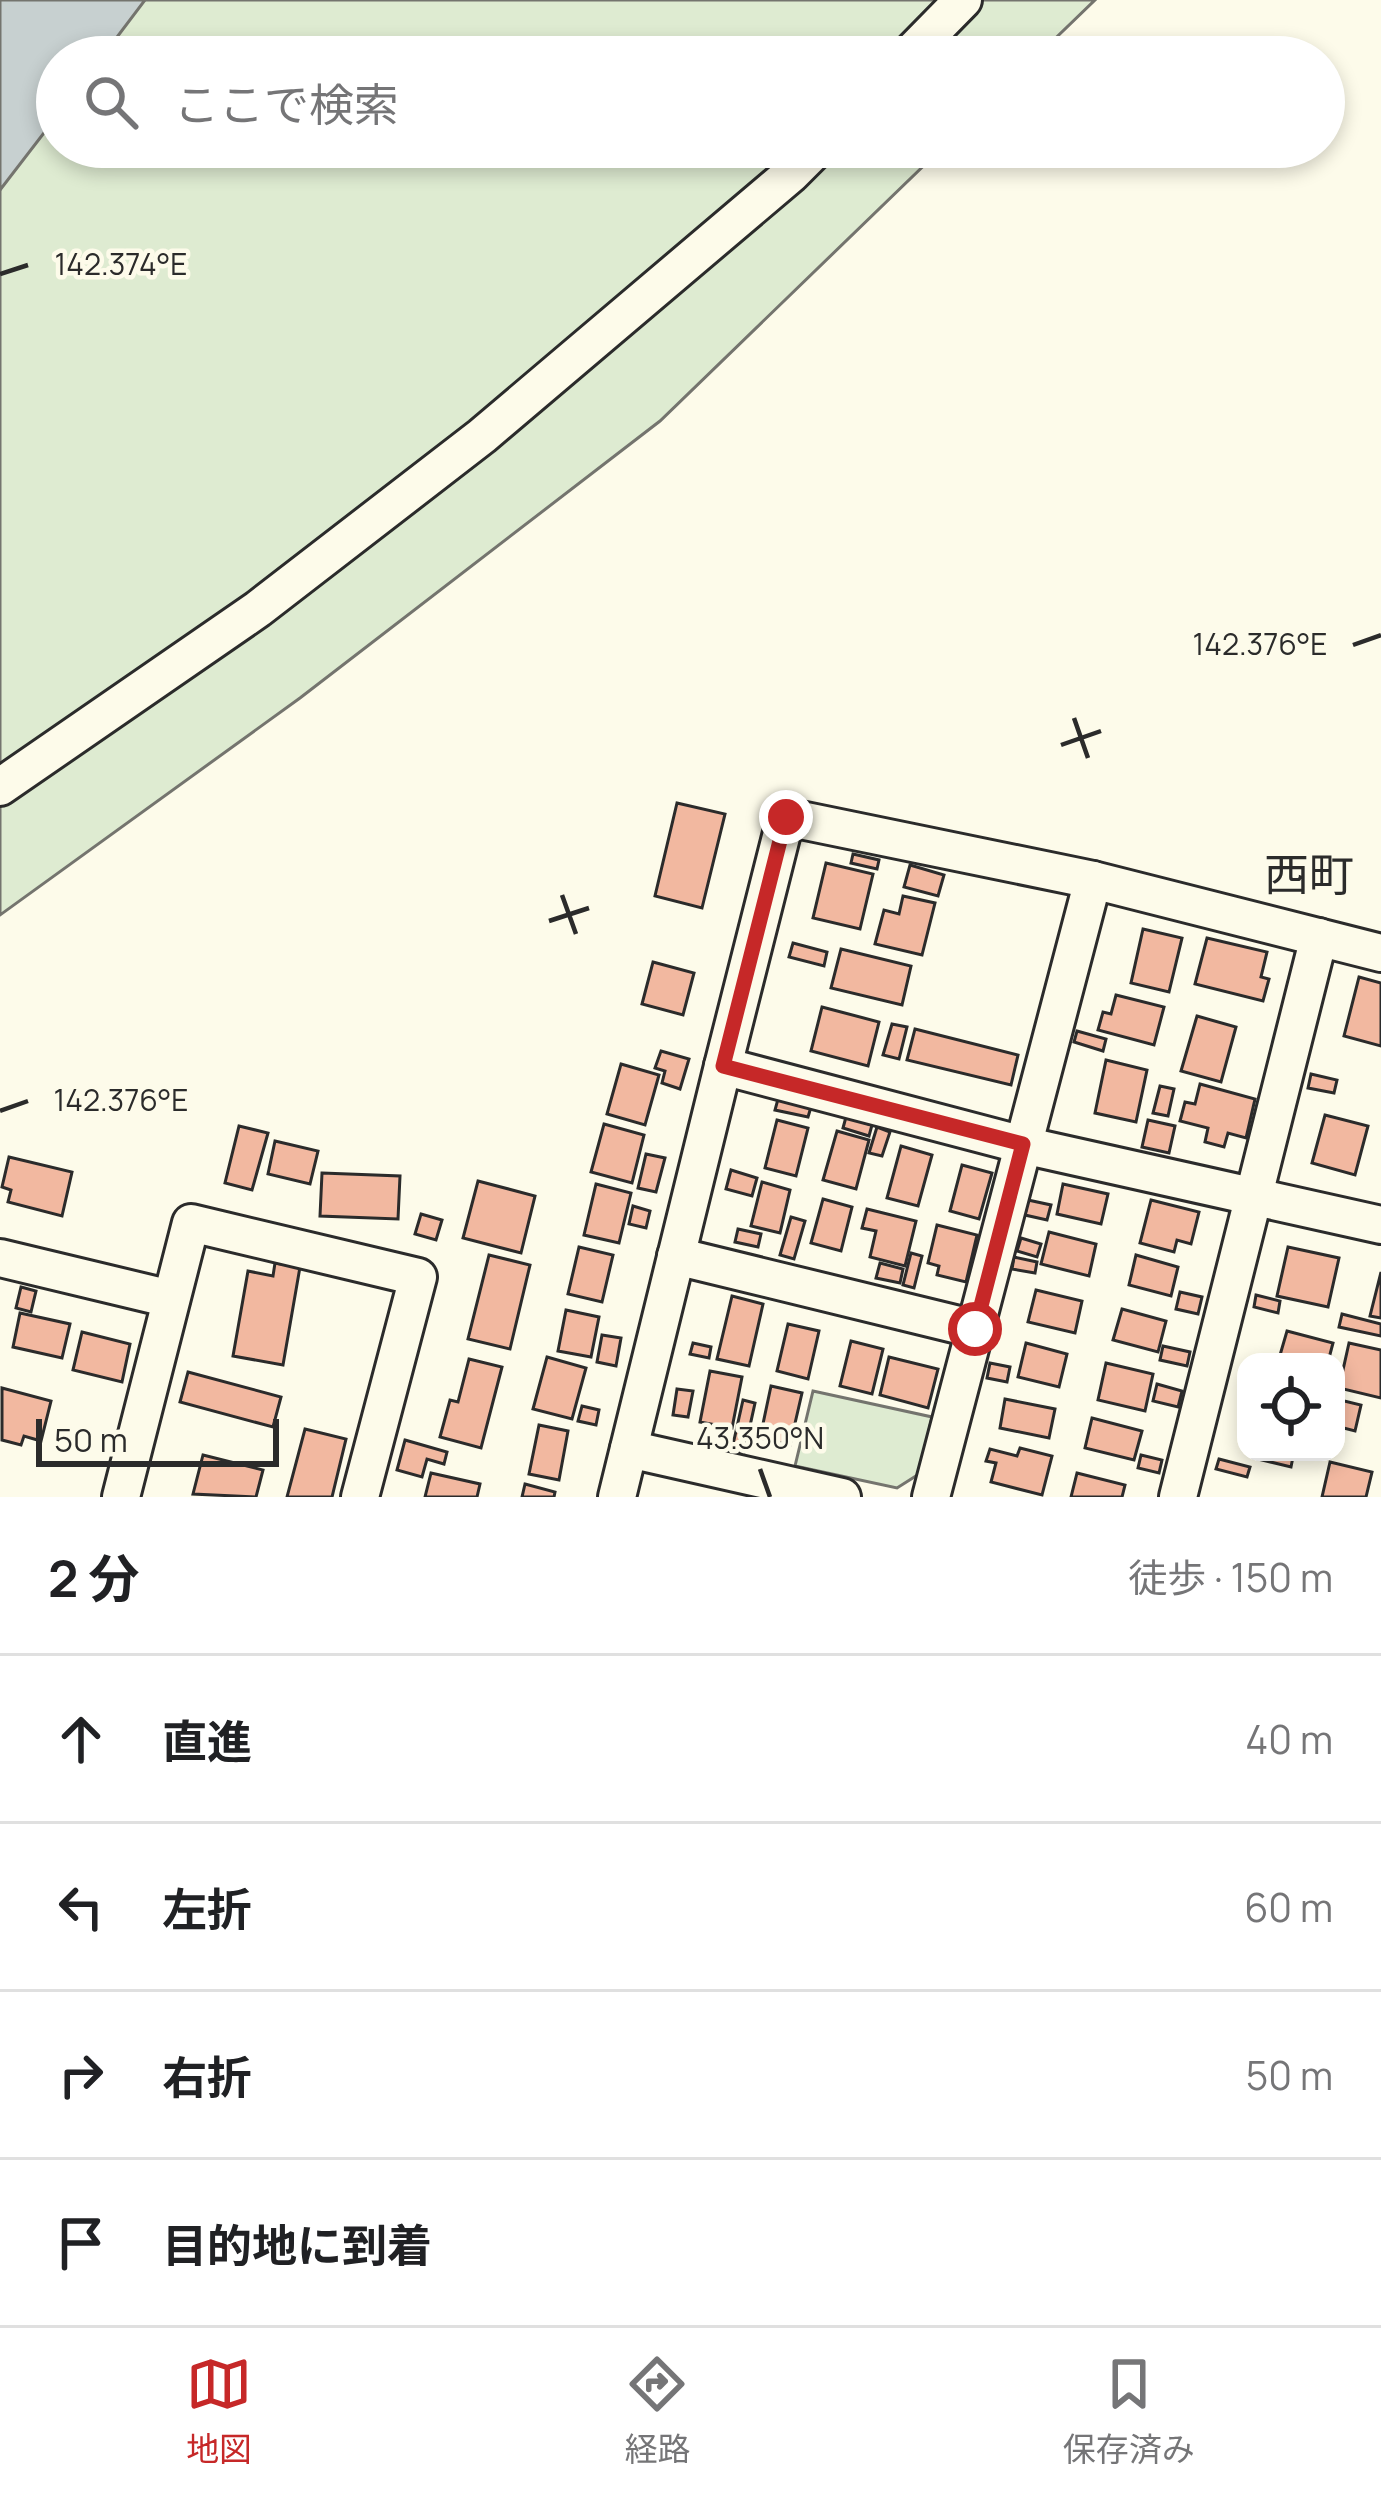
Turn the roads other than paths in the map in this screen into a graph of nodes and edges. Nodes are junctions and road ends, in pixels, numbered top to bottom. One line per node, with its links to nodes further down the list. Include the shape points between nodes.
1 (963, 0): 2 (street)
2 (928, 36)
3 (796, 168): 4 (street, via 482,436 258,609)
4 (0, 787)
5 (1093, 880): 6 (street); 8 (street, via 786,817); 9 (street)
6 (1319, 937): 7 (street); 10 (street)
7 (1381, 953)
8 (723, 1066): 9 (street); 12 (street)
9 (1023, 1144): 10 (street); 15 (street)
10 (1253, 1197): 11 (street); 22 (street)
11 (1381, 1225)
12 (676, 1256): 15 (street); 16 (street)
13 (0, 1258): 14 (street)
14 (171, 1299): 17 (street); 18 (street, via 190,1222 418,1277)
15 (975, 1329): 21 (street)
16 (629, 1449): 19 (street); 20 (street)
17 (121, 1497)
18 (360, 1497)
19 (617, 1497)
20 (842, 1497)
21 (931, 1497)
22 (1178, 1497)

